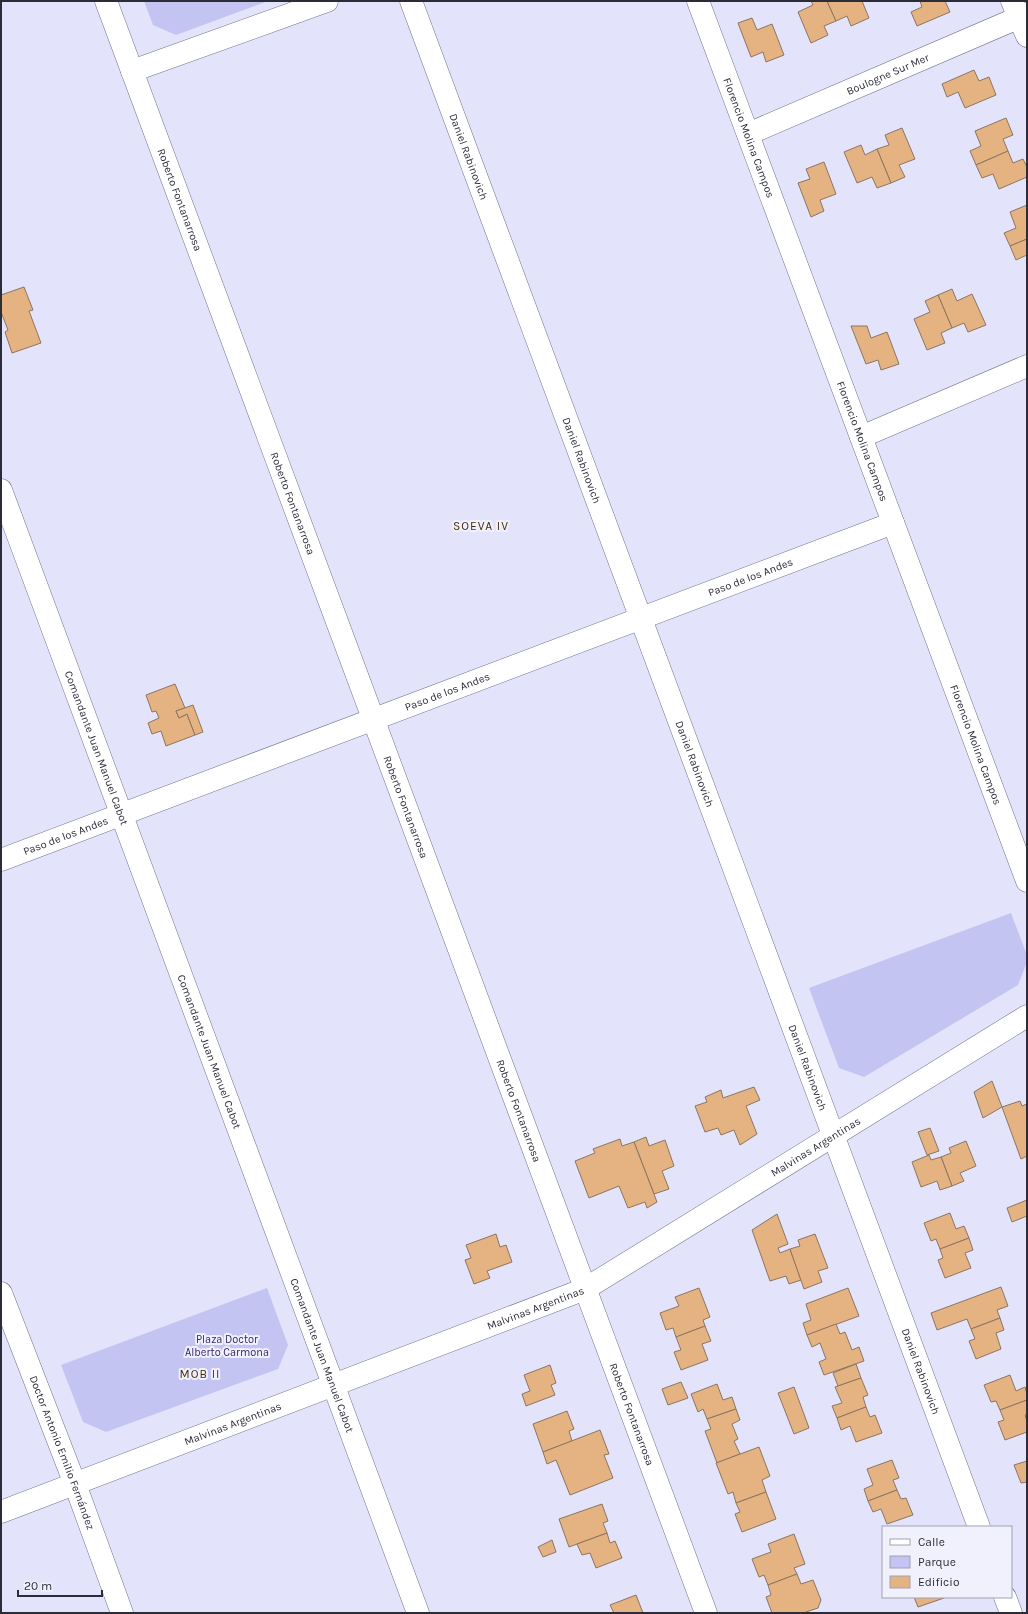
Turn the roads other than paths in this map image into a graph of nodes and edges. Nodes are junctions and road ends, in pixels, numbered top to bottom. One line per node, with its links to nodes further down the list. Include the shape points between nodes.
1 (106, 1): 6 (street, Roberto Fontanarrosa)
2 (327, 1): 6 (street)
3 (411, 1): 12 (street, Daniel Rabinovich)
4 (698, 1): 7 (street, Florencio Molina Campos)
5 (1021, 17): 7 (street, Boulogne Sur Mer)
6 (132, 71): 13 (street, Roberto Fontanarrosa)
7 (748, 134): 9 (street, Florencio Molina Campos)
8 (1027, 366): 9 (street)
9 (861, 436): 11 (street, Florencio Molina Campos)
10 (1, 490): 14 (street, Comandante Juan Manuel Cabot)
11 (893, 523): 12 (street, Paso de los Andes); 16 (street, Florencio Molina Campos)
12 (641, 618): 13 (street, Paso de los Andes); 18 (street, Daniel Rabinovich)
13 (373, 719): 14 (street, Paso de los Andes); 19 (street, Roberto Fontanarrosa)
14 (121, 814): 15 (street, Paso de los Andes); 21 (street, Comandante Juan Manuel Cabot)
15 (1, 860)
16 (1027, 882)
17 (1027, 1016): 18 (street, Malvinas Argentinas)
18 (833, 1136): 19 (street, Malvinas Argentinas); 24 (street, Daniel Rabinovich)
19 (585, 1289): 21 (street, Malvinas Argentinas); 28 (street, Roberto Fontanarrosa)
20 (1, 1293): 22 (street, Doctor Antonio Emilio Fernández)
21 (333, 1385): 22 (street, Malvinas Argentinas); 27 (street, Comandante Juan Manuel Cabot)
22 (75, 1484): 23 (street, Malvinas Argentinas); 26 (street, Doctor Antonio Emilio Fernández)
23 (1, 1512)
24 (979, 1526)
25 (1005, 1598): 29 (street)
26 (122, 1613)
27 (418, 1613)
28 (706, 1613)
29 (1011, 1613)

